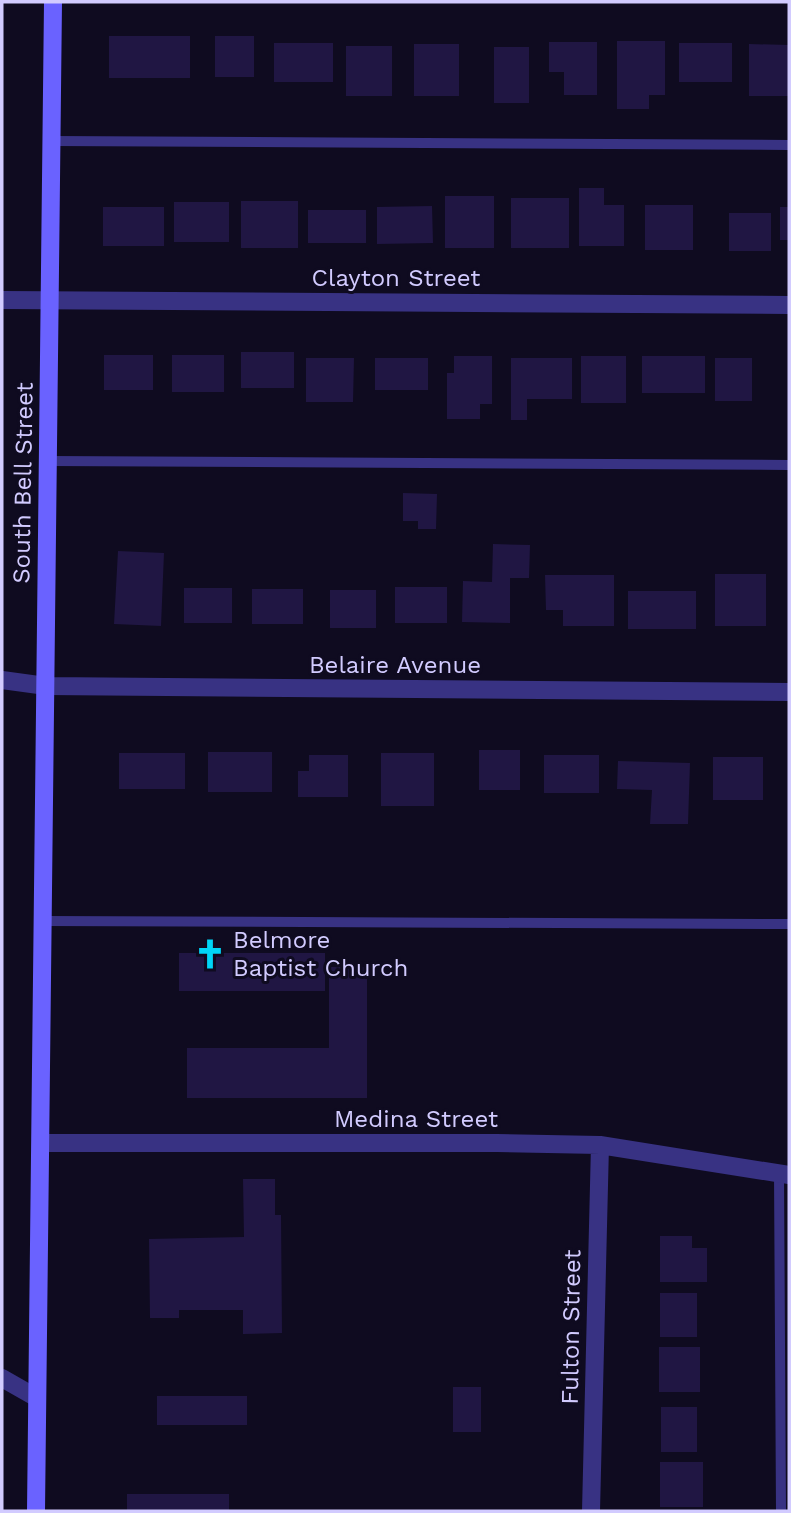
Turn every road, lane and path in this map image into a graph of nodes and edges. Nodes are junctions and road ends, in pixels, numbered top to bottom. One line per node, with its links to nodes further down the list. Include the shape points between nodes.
1 (54, 2): 2 (main road, South Bell Street)
2 (52, 141): 3 (lane); 5 (main road, South Bell Street)
3 (789, 145)
4 (2, 300): 5 (street, Clayton Street)
5 (50, 301): 6 (street, Clayton Street); 7 (main road, South Bell Street)
6 (789, 305)
7 (48, 461): 8 (lane); 10 (main road, South Bell Street)
8 (789, 466)
9 (2, 680): 10 (street, Belaire Avenue)
10 (46, 686): 11 (street, Belaire Avenue); 12 (main road, South Bell Street)
11 (789, 692)
12 (43, 921): 13 (lane); 14 (main road, South Bell Street)
13 (789, 924)
14 (41, 1143): 15 (street, Medina Street); 18 (main road, South Bell Street)
15 (600, 1145): 16 (street, Medina Street); 20 (street, Fulton Street)
16 (784, 1174): 21 (lane)
17 (2, 1378): 18 (street)
18 (37, 1398): 19 (main road, South Bell Street)
19 (36, 1511)
20 (591, 1511)
21 (781, 1511)

